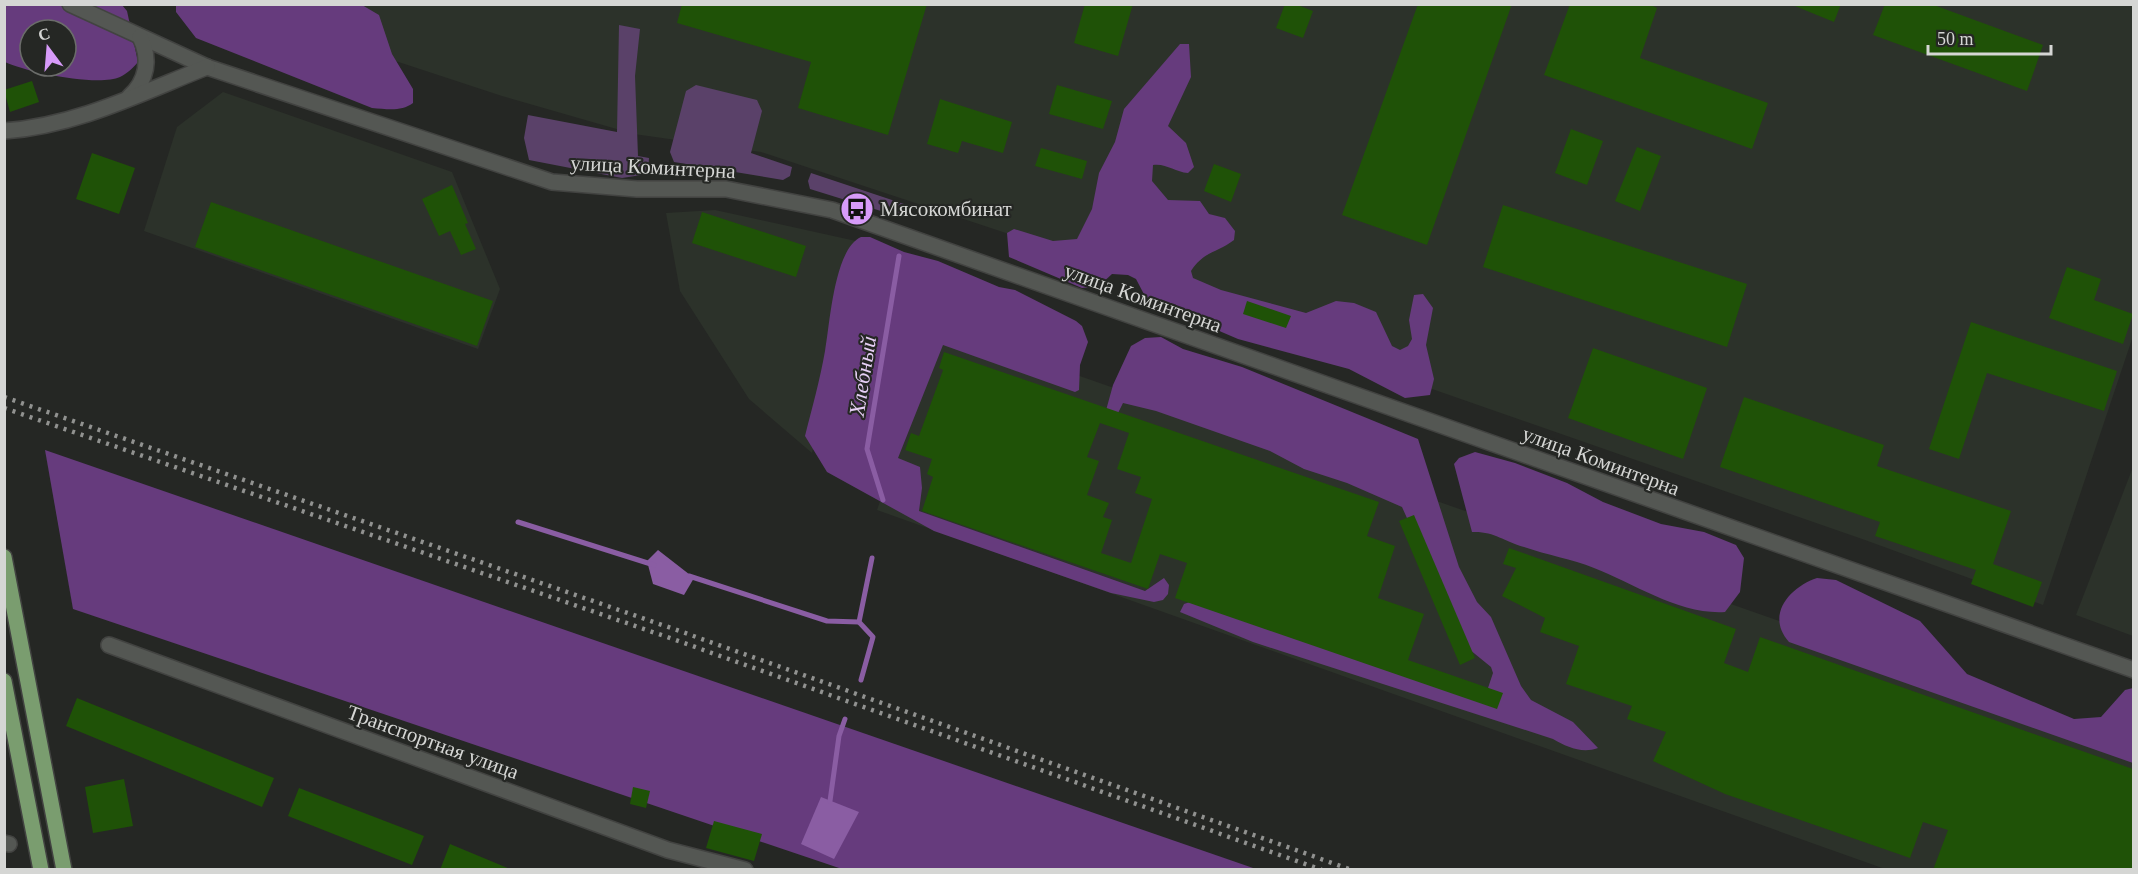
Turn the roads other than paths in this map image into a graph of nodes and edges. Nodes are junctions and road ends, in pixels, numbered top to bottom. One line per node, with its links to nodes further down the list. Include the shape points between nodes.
1 (70, 4): 2 (street, улица Коминтерна)
2 (140, 37): 3 (street, улица Коминтерна); 4 (street, via 146,58 144,75)
3 (207, 67): 4 (street); 8 (street, улица Коминтерна, via 552,182 637,189 726,189 832,210)
4 (124, 100): 5 (street, via 63,122)
5 (4, 131)
6 (4, 557): 11 (main road)
7 (109, 645): 12 (street, Транспортная улица, via 668,850)
8 (2133, 670)
9 (4, 681): 10 (main road)
10 (41, 870)
11 (64, 870)
12 (745, 870)

